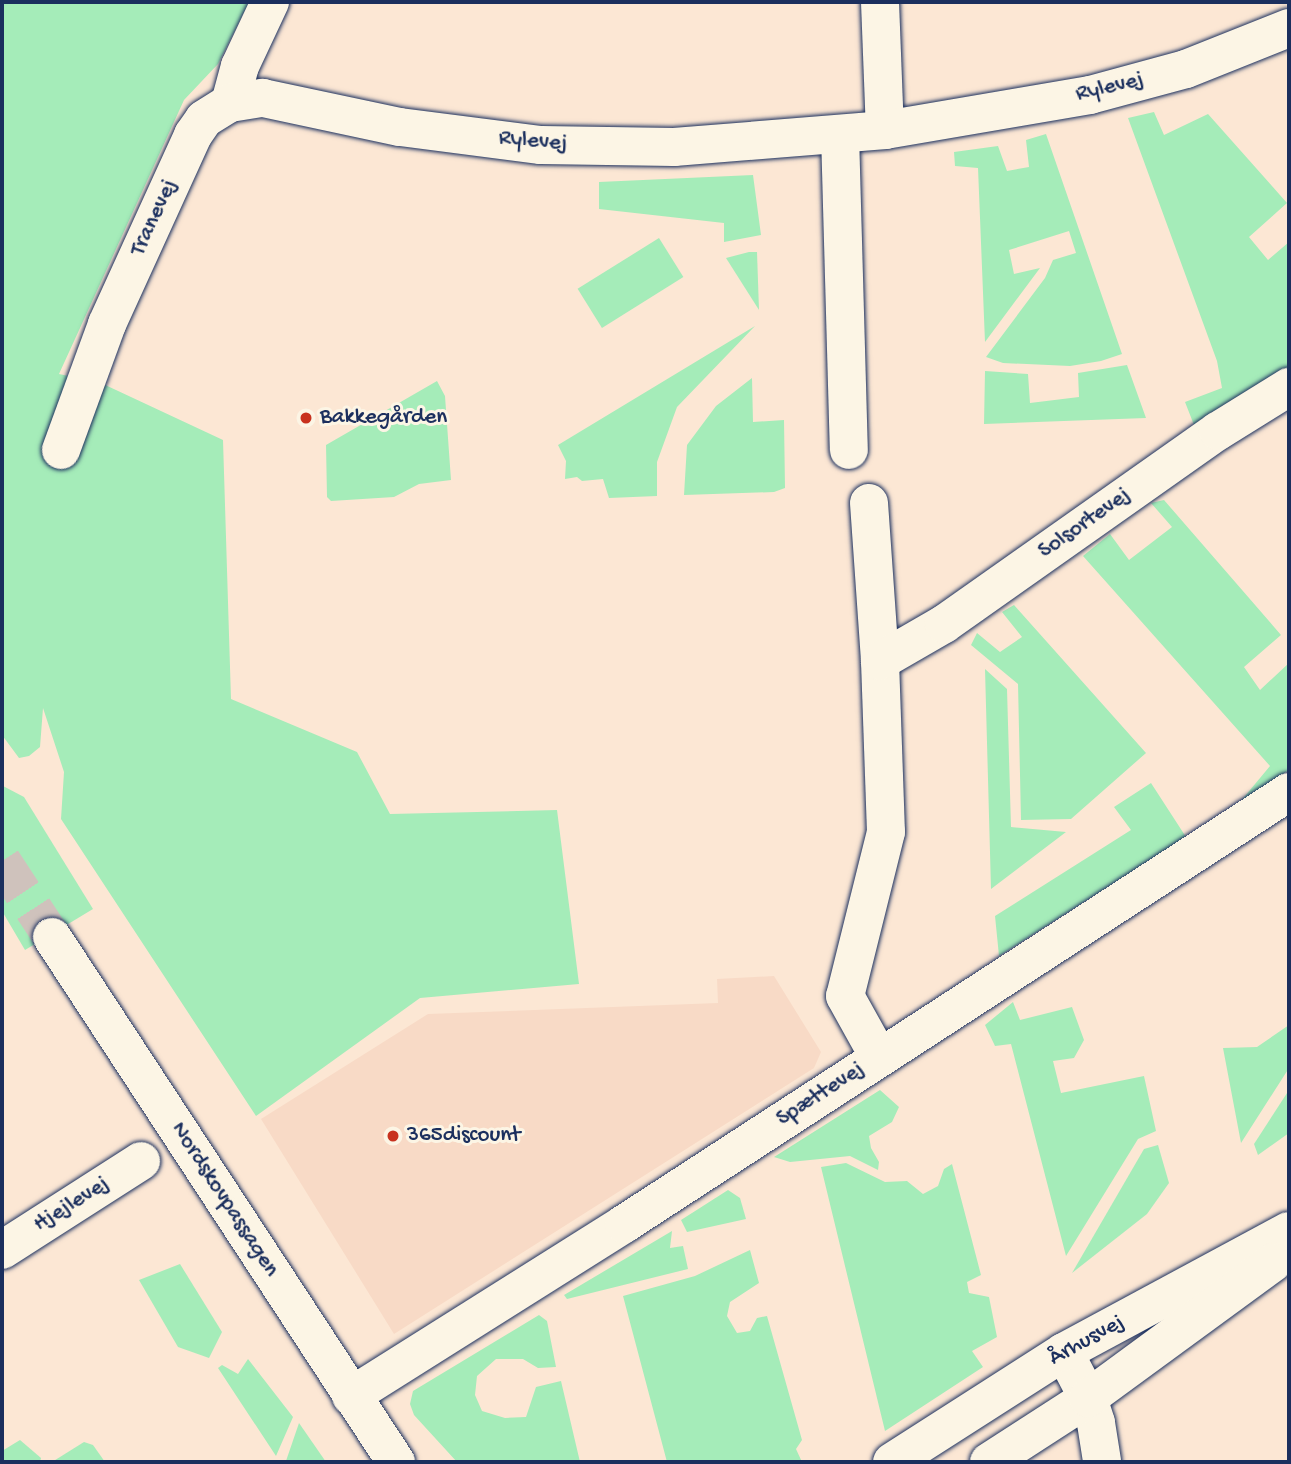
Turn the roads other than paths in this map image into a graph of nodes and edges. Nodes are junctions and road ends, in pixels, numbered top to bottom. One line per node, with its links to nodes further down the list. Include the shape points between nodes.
1 (270, 2): 4 (street, via 240,66)
2 (880, 2): 5 (street)
3 (1289, 28): 5 (street, Rylevej, via 1186,69 1090,95)
4 (230, 103): 6 (street, Rylevej, via 263,98 400,127 541,145 674,147); 8 (street, Tranevej, via 204,119 193,135 107,324)
5 (885, 130): 6 (street, Rylevej)
6 (840, 134): 9 (street)
7 (1289, 387): 11 (street, Solsortevej, via 1218,431 944,624)
8 (61, 450)
9 (849, 450)
10 (869, 503): 11 (street)
11 (880, 661): 14 (street, via 886,832 845,996)
12 (1289, 792): 14 (street, Spættevej)
13 (52, 937): 20 (street, Nordskovpassagen)
14 (879, 1057): 20 (street, Spættevej)
15 (141, 1161): 17 (street, Hjejlevej)
16 (1289, 1231): 19 (street, Århusvej)
17 (2, 1250)
18 (1289, 1251): 21 (street, Århusvej)
19 (1064, 1352): 21 (street); 23 (street, Århusvej)
20 (351, 1396): 22 (street, Nordskovpassagen)
21 (1088, 1398): 24 (street, Århusvej); 25 (street)
22 (396, 1462)
23 (892, 1462)
24 (989, 1462)
25 (1102, 1462)

